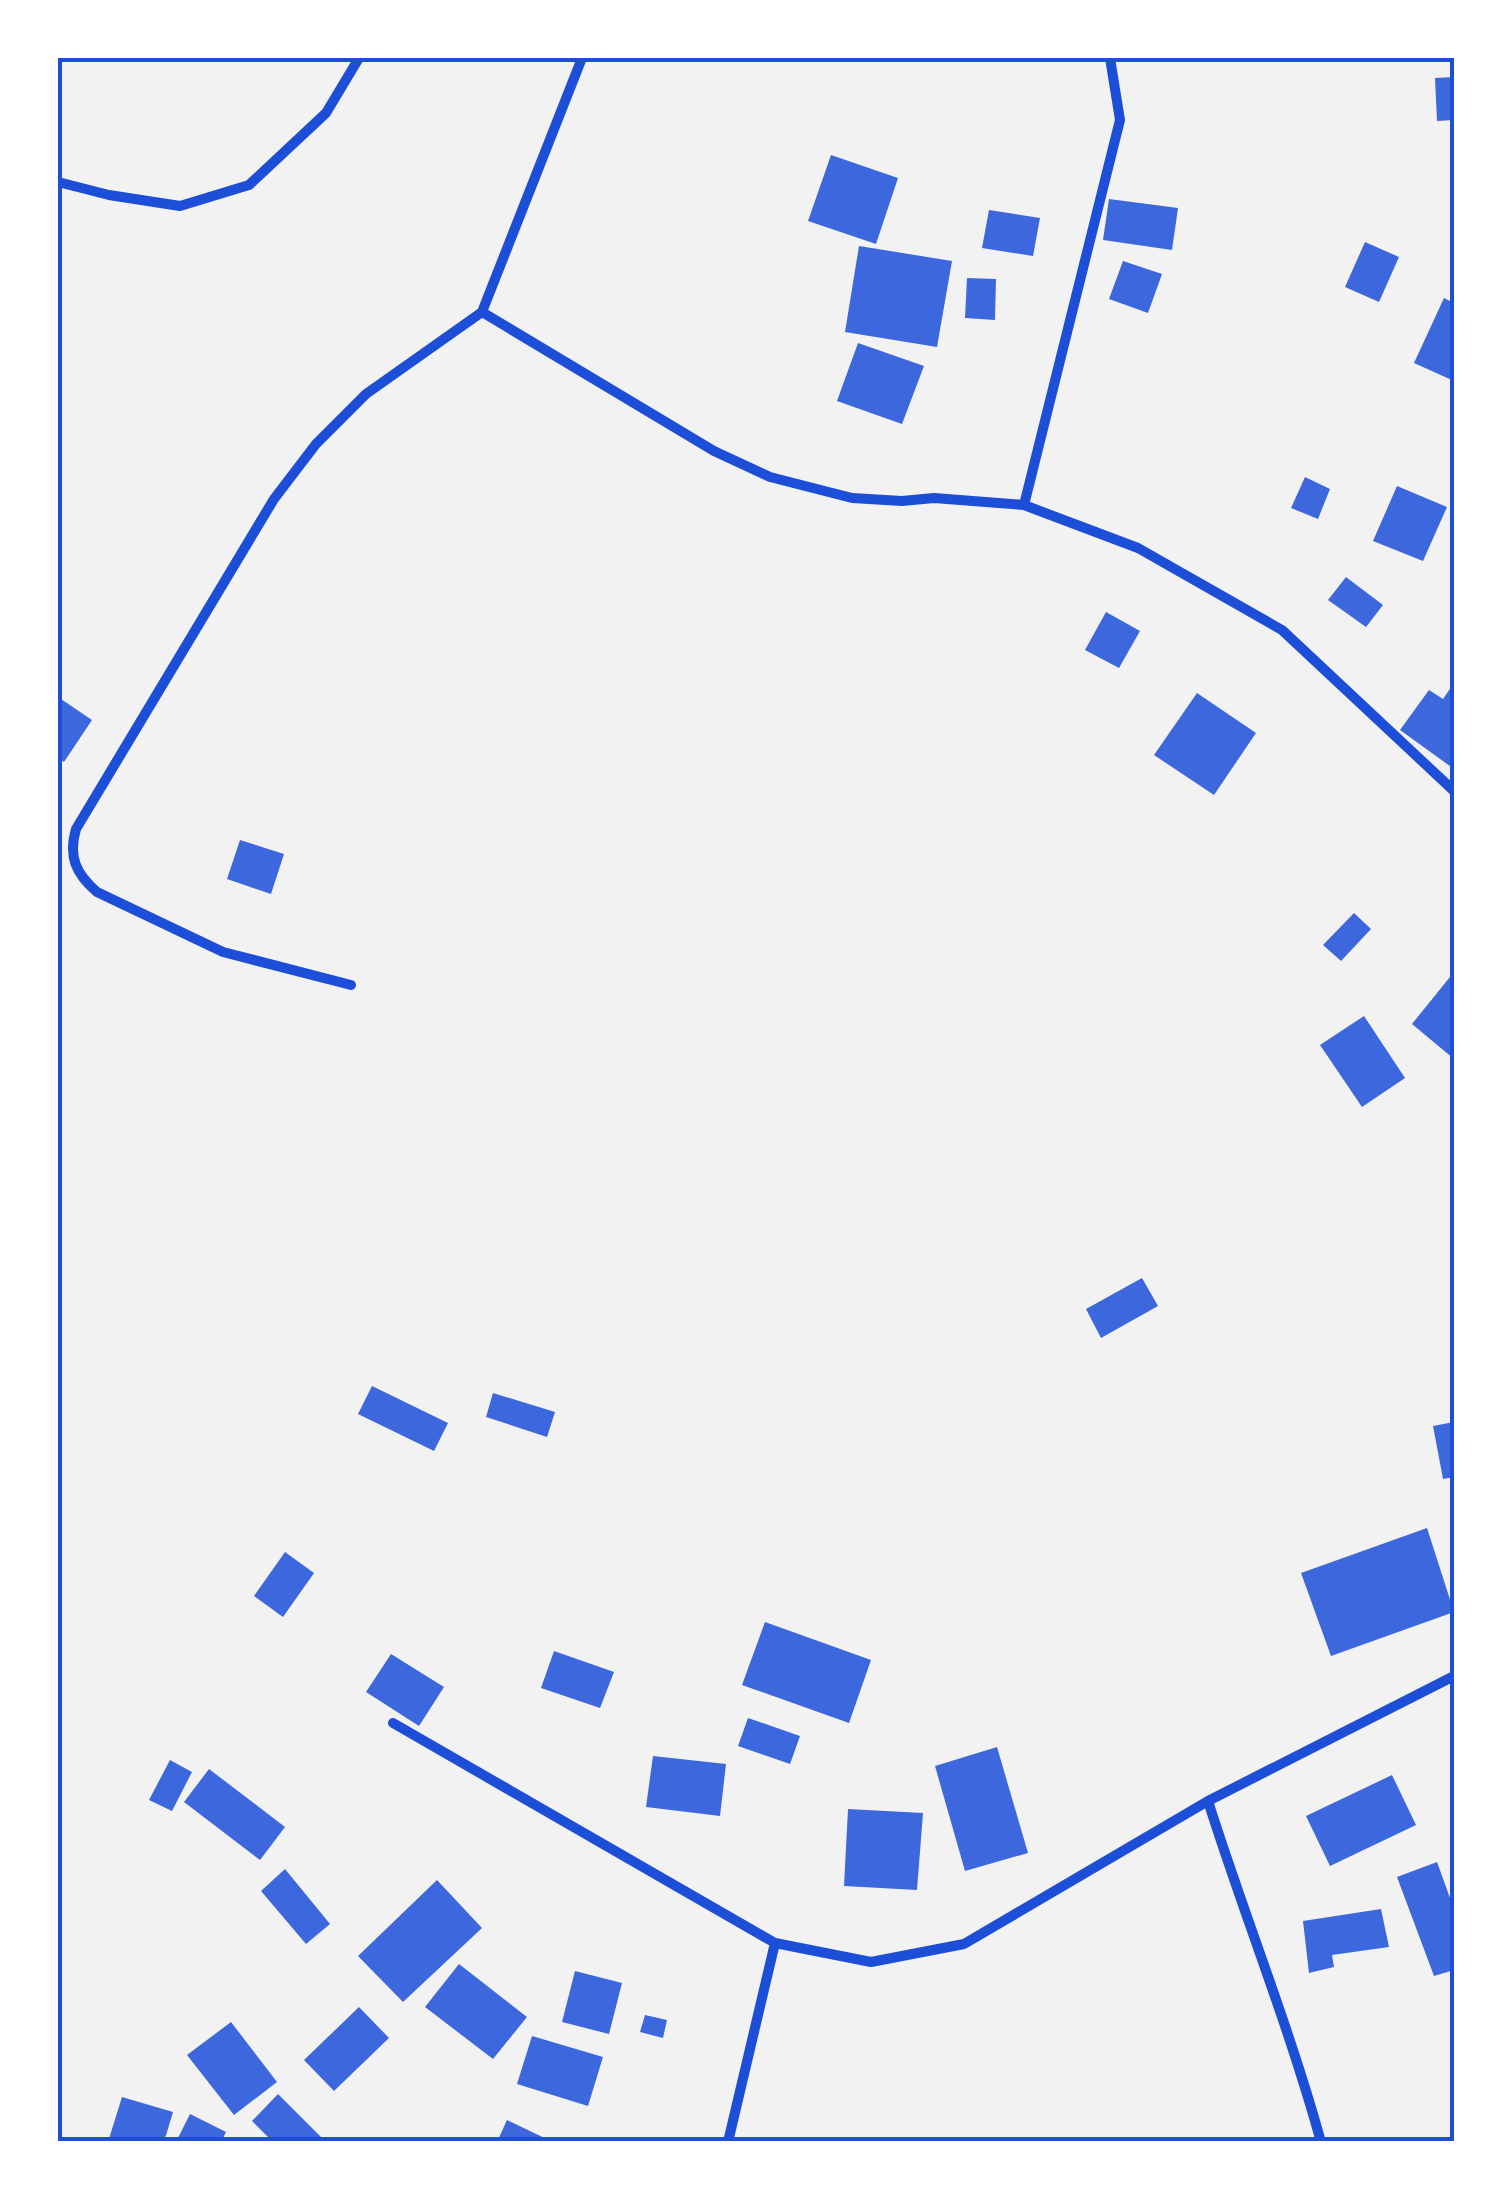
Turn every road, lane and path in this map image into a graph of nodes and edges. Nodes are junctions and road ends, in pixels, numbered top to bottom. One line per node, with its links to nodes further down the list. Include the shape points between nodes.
1 (359, 58): 4 (street, via 326,113 249,185 180,206)
2 (582, 58): 5 (street)
3 (1110, 58): 6 (street, via 1120,120)
4 (58, 182)
5 (482, 312): 6 (street, via 714,451 770,477 852,498); 8 (street, via 366,394 316,444 274,499 72,844 80,878 97,892 224,952)
6 (1024, 505): 7 (street, via 1138,548 1282,630)
7 (1454, 791)
8 (351, 985)
9 (1454, 1676): 11 (street)
10 (393, 1723): 12 (street)
11 (1208, 1801): 12 (street, via 964,1944 871,1962); 14 (street)
12 (775, 1942): 13 (street)
13 (728, 2142)
14 (1321, 2142)

